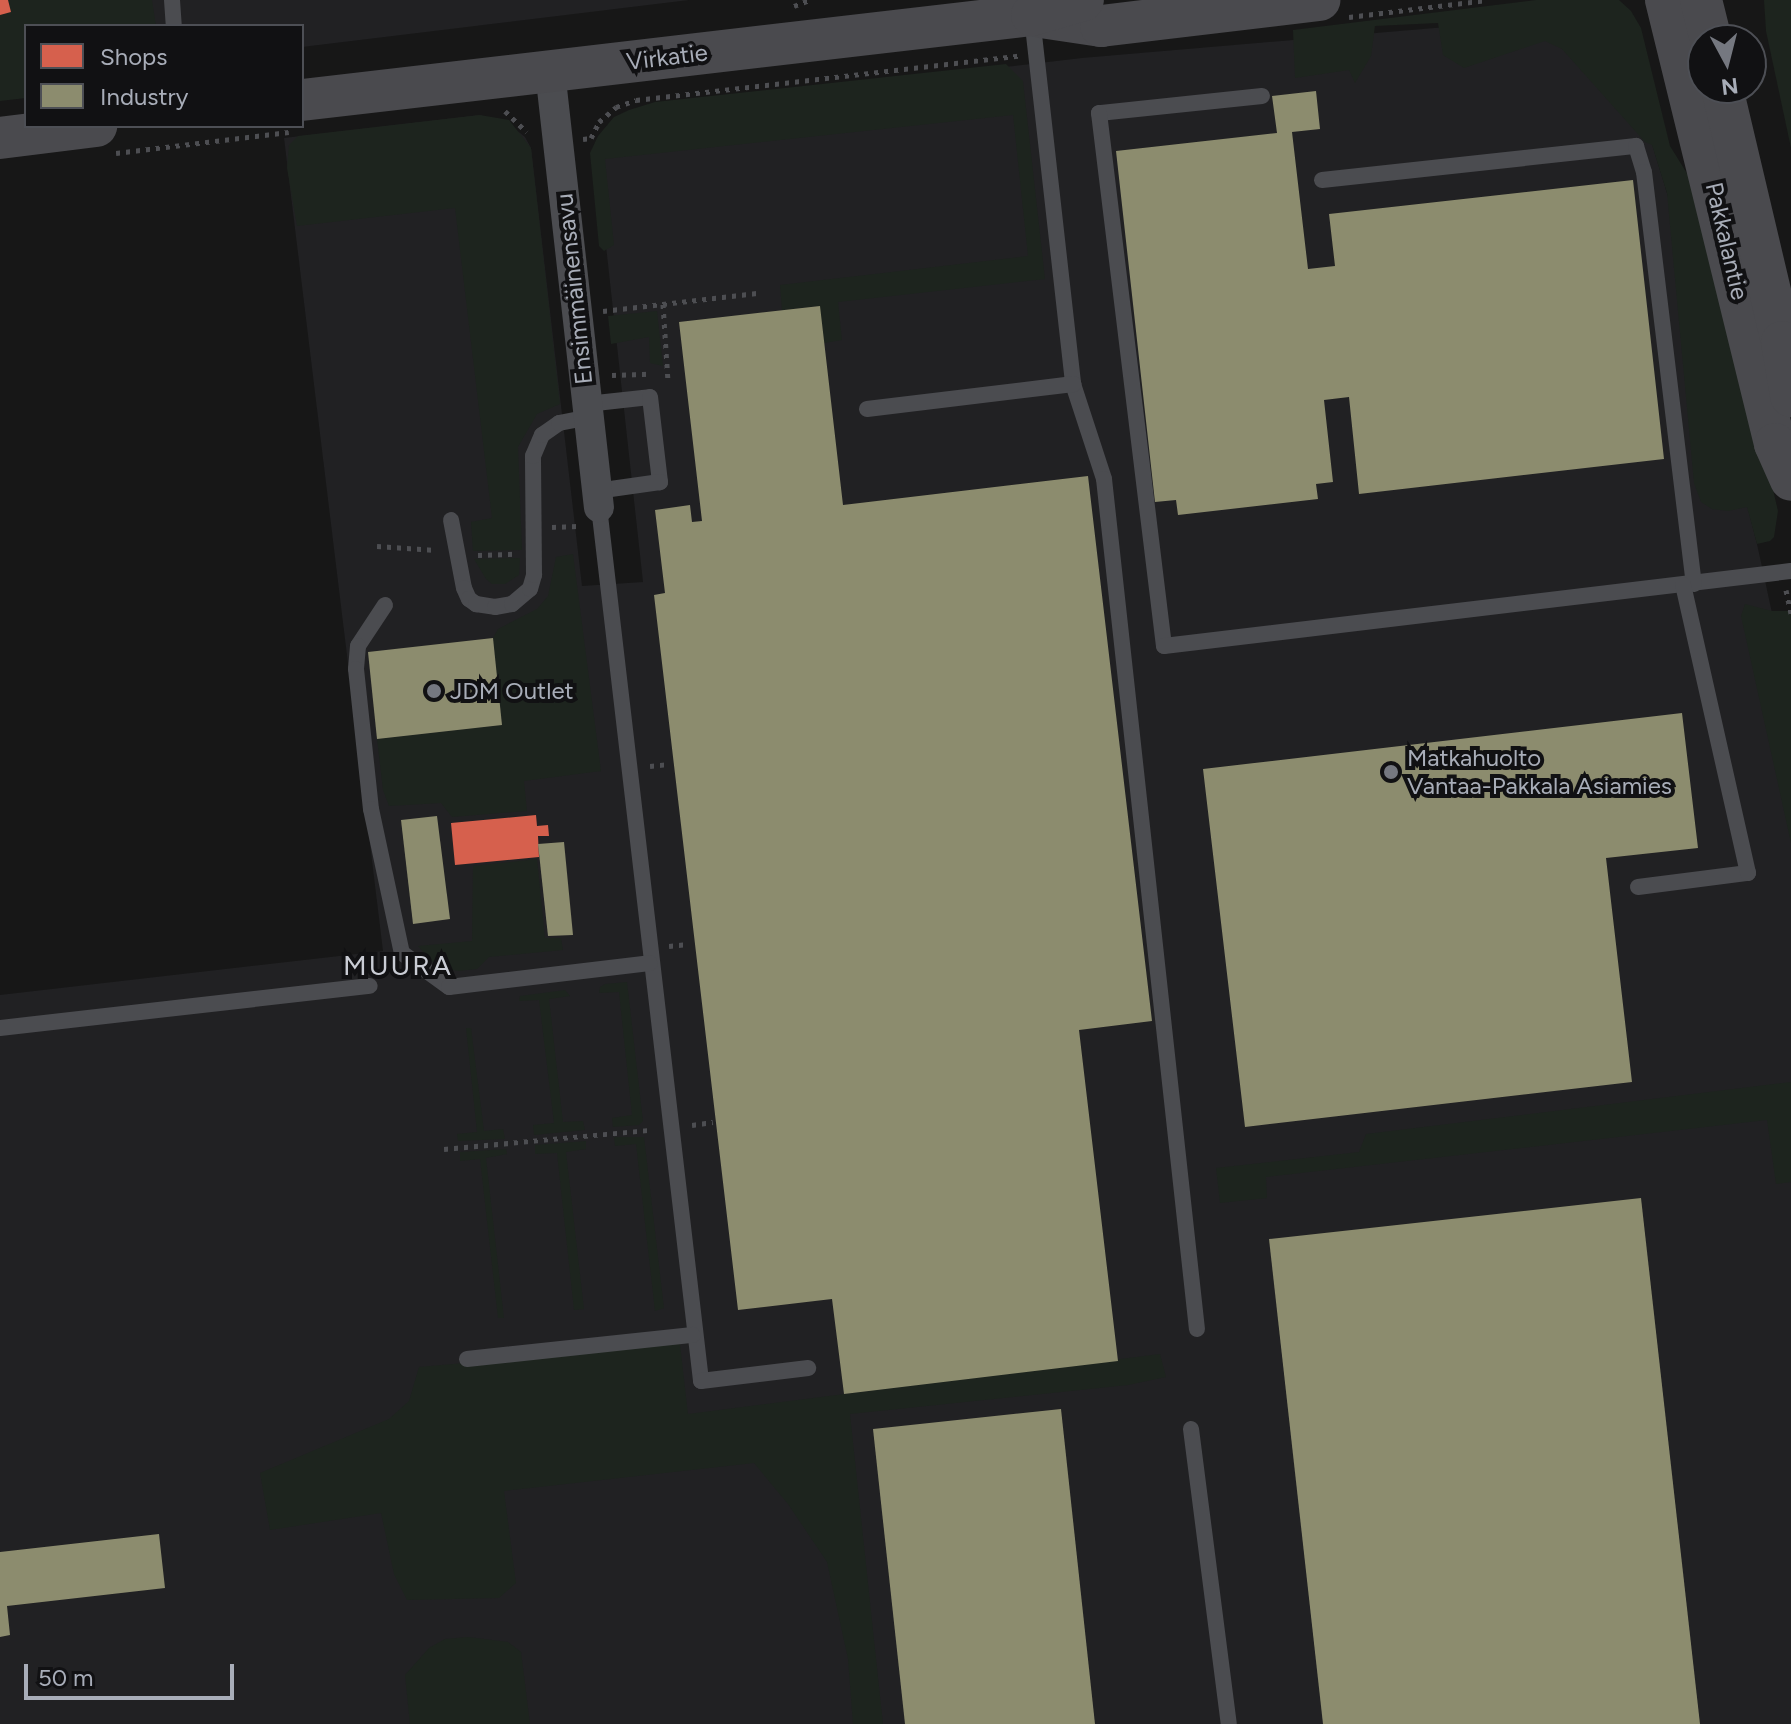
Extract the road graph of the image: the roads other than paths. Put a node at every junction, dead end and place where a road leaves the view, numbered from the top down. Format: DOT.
graph roads {
  1 [pos="172,0"];
  2 [pos="1083,0"];
  3 [pos="1319,0"];
  4 [pos="1666,0"];
  5 [pos="1701,0"];
  6 [pos="1032,15"];
  7 [pos="174,24"];
  8 [pos="1707,24"];
  9 [pos="550,71"];
  10 [pos="1262,96"];
  11 [pos="1726,104"];
  12 [pos="304,115"];
  13 [pos="0,138"];
  14 [pos="101,140"];
  15 [pos="1322,180"];
  16 [pos="1073,384"];
  17 [pos="1791,396"];
  18 [pos="867,409"];
  19 [pos="588,411"];
  20 [pos="1791,480"];
  21 [pos="592,508"];
  22 [pos="451,520"];
  23 [pos="1791,571"];
  24 [pos="1689,584"];
  25 [pos="385,605"];
  26 [pos="1638,887"];
  27 [pos="650,963"];
  28 [pos="370,986"];
  29 [pos="0,1028"];
  30 [pos="1197,1329"];
  31 [pos="693,1335"];
  32 [pos="467,1359"];
  33 [pos="808,1368"];
  34 [pos="1191,1429"];
  35 [pos="1229,1724"];
  1 -- 7 [label="lane"];
  2 -- 6 [label="street, Virkatie"];
  3 -- 6 [label="street, Virkatie"];
  4 -- 20 [label="street, Pakkalantie"];
  5 -- 8 [label="street"];
  6 -- 9 [label="street, Virkatie"];
  6 -- 16 [label="lane"];
  9 -- 12 [label="street, Virkatie"];
  9 -- 19 [label="street, Ensimmäinensavu"];
  10 -- 24 [label="lane"];
  11 -- 17 [label="street, Pakkalantie"];
  13 -- 14 [label="street"];
  15 -- 24 [label="lane"];
  16 -- 18 [label="lane"];
  16 -- 30 [label="lane"];
  19 -- 21 [label="street, Ensimmäinensavu"];
  19 -- 21 [label="lane"];
  19 -- 22 [label="lane"];
  21 -- 27 [label="lane"];
  23 -- 24 [label="lane"];
  24 -- 26 [label="lane"];
  25 -- 27 [label="lane"];
  27 -- 31 [label="lane"];
  28 -- 29 [label="lane"];
  31 -- 32 [label="lane"];
  31 -- 33 [label="lane"];
  34 -- 35 [label="lane"];
}
